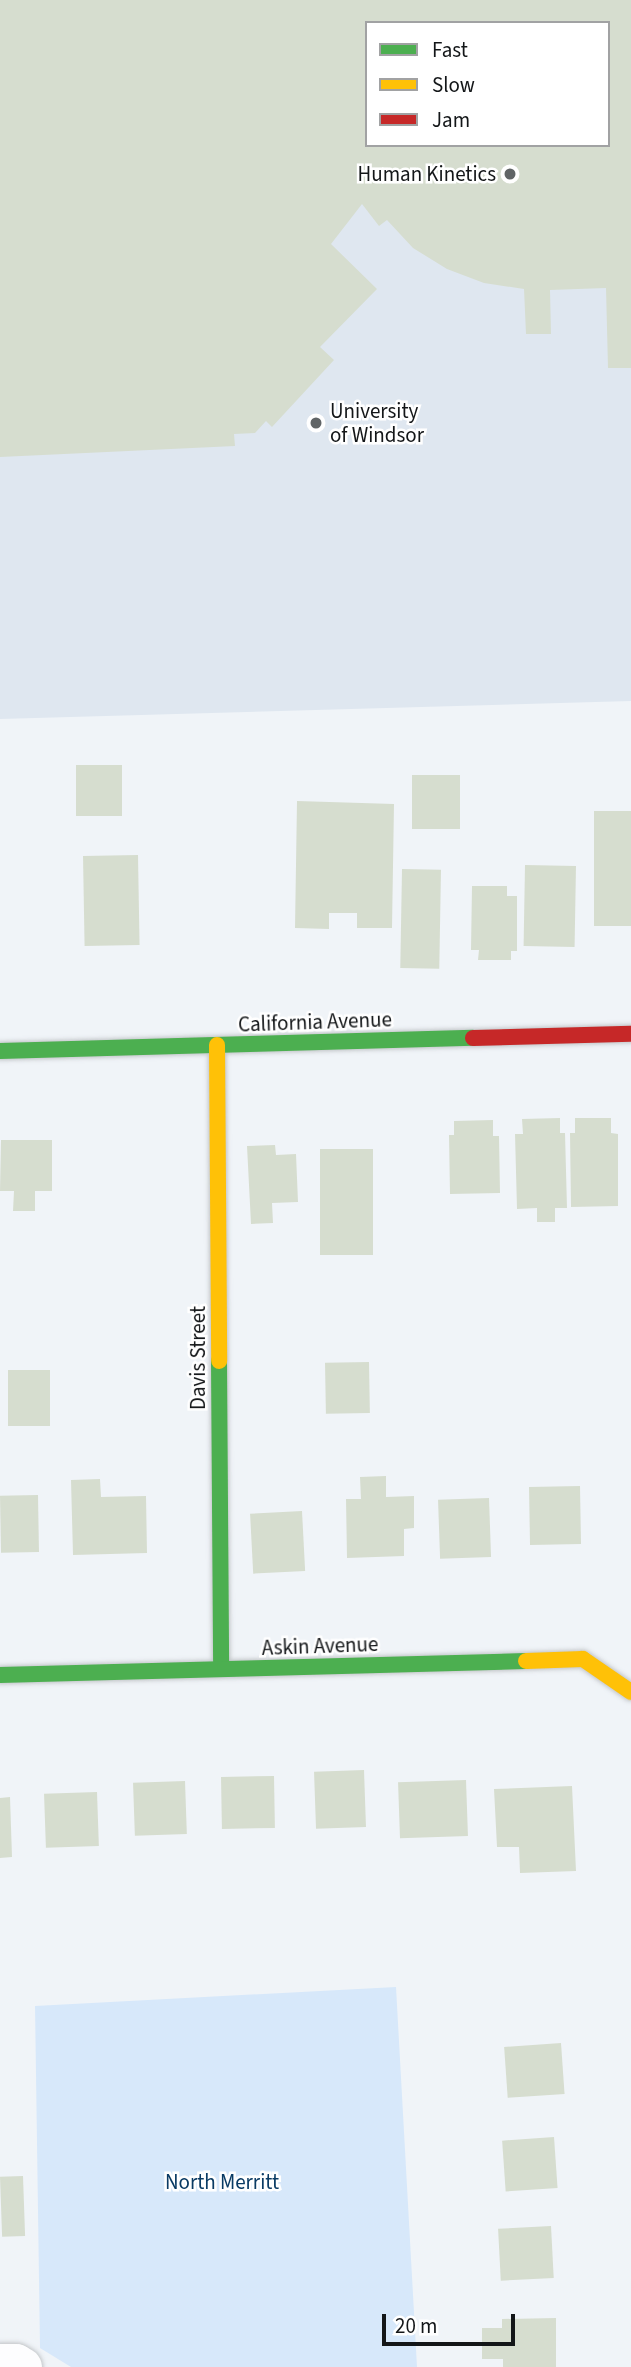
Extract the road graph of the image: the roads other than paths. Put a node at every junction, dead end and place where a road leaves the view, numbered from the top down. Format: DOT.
graph roads {
  1 [pos="631,1034"];
  2 [pos="217,1045"];
  3 [pos="0,1051"];
  4 [pos="221,1670"];
  5 [pos="0,1675"];
  6 [pos="631,1692"];
  7 [pos="0,2363"];
  8 [pos="23,2367"];
  1 -- 2 [label="street, California Avenue"];
  2 -- 3 [label="street, California Avenue"];
  2 -- 4 [label="street, Davis Street"];
  4 -- 5 [label="street, Askin Avenue"];
  4 -- 6 [label="street, Askin Avenue"];
  7 -- 8 [label="street"];
}
